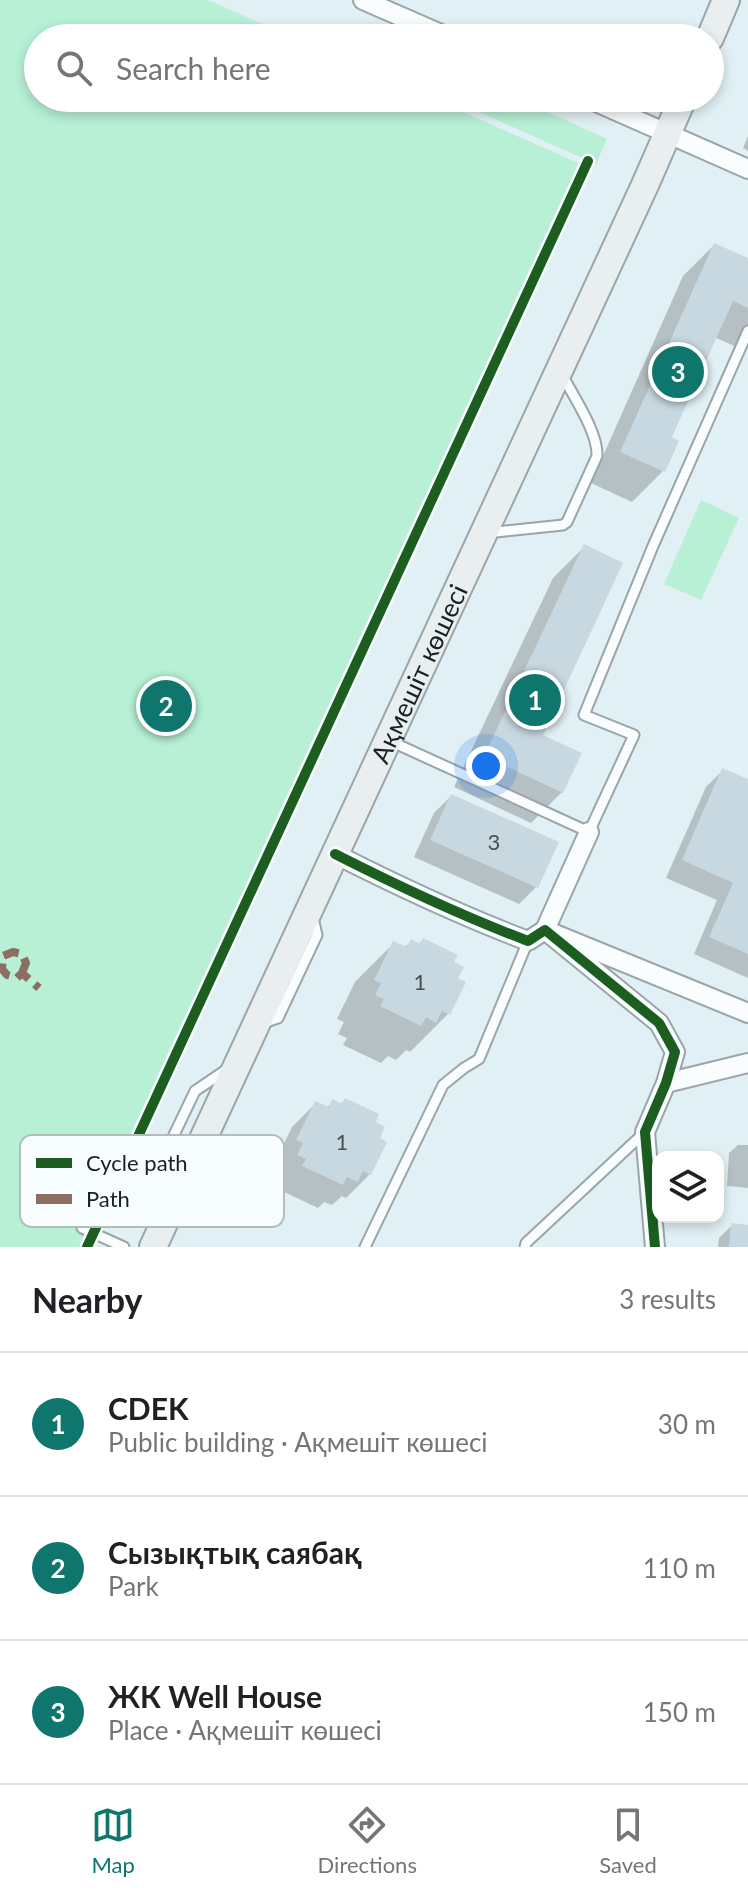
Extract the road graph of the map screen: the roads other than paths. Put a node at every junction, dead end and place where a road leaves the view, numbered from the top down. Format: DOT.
graph roads {
  1 [pos="363,0"];
  2 [pos="724,3"];
  3 [pos="418,24"];
  4 [pos="716,24"];
  5 [pos="618,112"];
  6 [pos="677,112"];
  7 [pos="667,134"];
  8 [pos="748,169"];
  9 [pos="748,331"];
  10 [pos="560,369"];
  11 [pos="484,533"];
  12 [pos="388,740"];
  13 [pos="589,832"];
  14 [pos="335,854"];
  15 [pos="545,930"];
  16 [pos="528,941"];
  17 [pos="748,1013"];
  18 [pos="748,1063"];
  19 [pos="666,1083"];
  20 [pos="645,1132"];
  21 [pos="205,1135"];
  22 [pos="162,1227"];
  23 [pos="82,1228"];
  24 [pos="124,1247"];
  25 [pos="153,1247"];
  26 [pos="365,1247"];
  27 [pos="525,1247"];
  28 [pos="655,1247"];
  1 -- 3 [label="street"];
  2 -- 4 [label="main road"];
  5 -- 7 [label="street"];
  6 -- 7 [label="main road, Ақмешіт көшесі"];
  7 -- 8 [label="street"];
  7 -- 10 [label="main road, Ақмешіт көшесі"];
  9 -- 13 [label="lane"];
  10 -- 11 [label="main road, Ақмешіт көшесі"];
  10 -- 11 [label="lane"];
  11 -- 12 [label="main road, Ақмешіт көшесі"];
  12 -- 13 [label="lane"];
  12 -- 14 [label="main road, Ақмешіт көшесі"];
  13 -- 15 [label="street"];
  14 -- 16 [label="street"];
  14 -- 21 [label="main road, Ақмешіт көшесі"];
  15 -- 16 [label="street"];
  15 -- 17 [label="street"];
  15 -- 19 [label="street"];
  16 -- 26 [label="lane"];
  18 -- 19 [label="street"];
  19 -- 20 [label="street"];
  20 -- 27 [label="lane"];
  20 -- 28 [label="street"];
  22 -- 25 [label="main road, Ақмешіт көшесі"];
  23 -- 24 [label="lane"];
}
